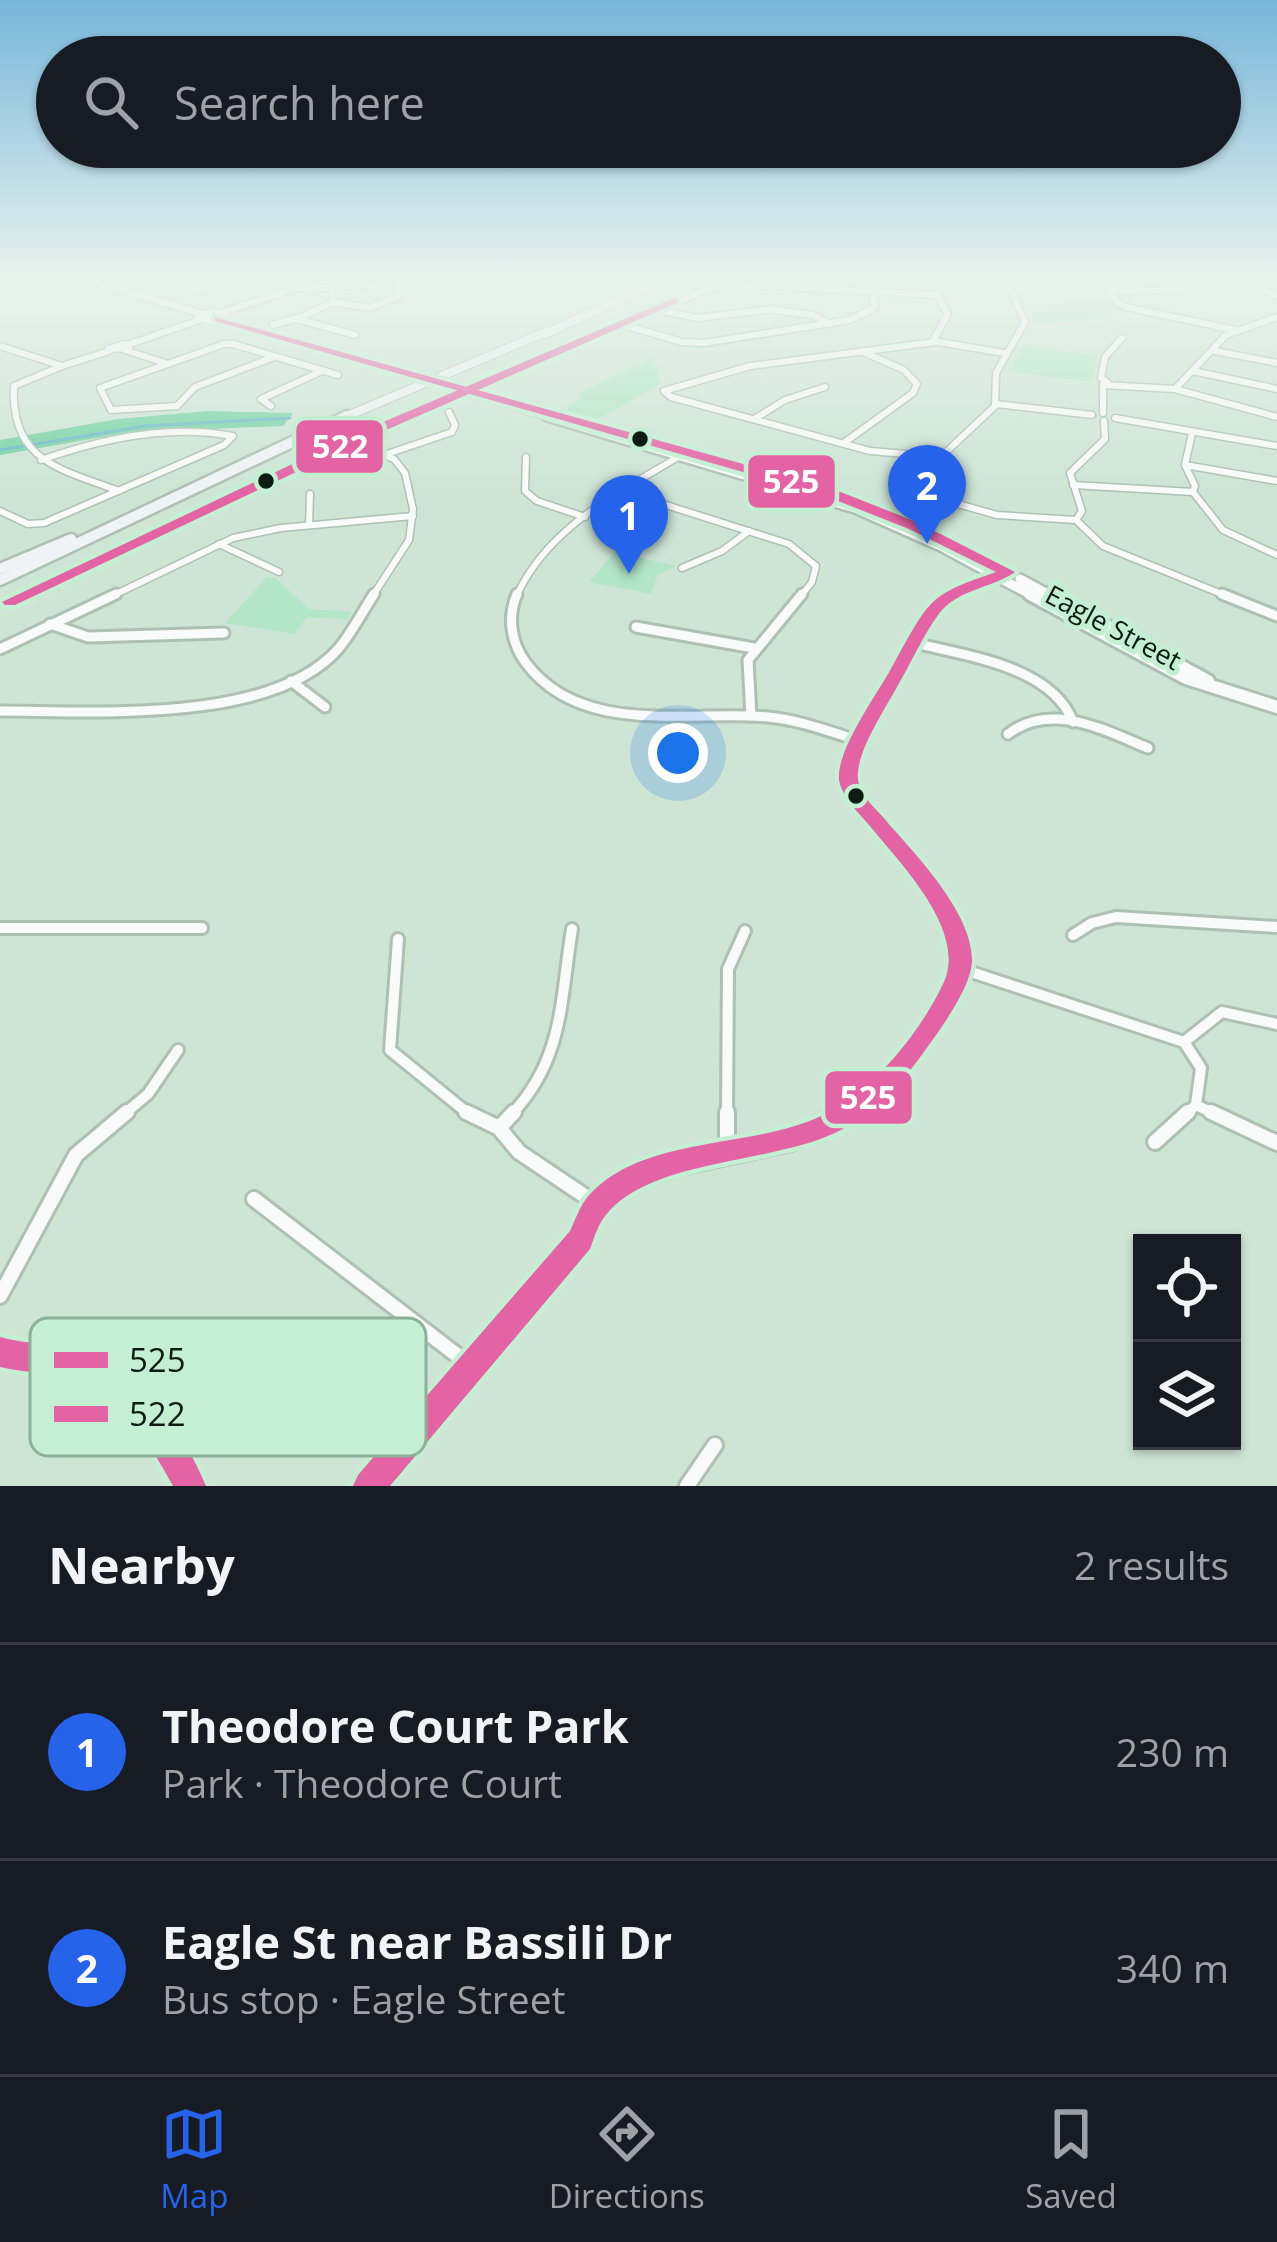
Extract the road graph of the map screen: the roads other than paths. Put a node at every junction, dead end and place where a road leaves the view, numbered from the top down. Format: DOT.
graph roads {
  1 [pos="7,348"];
  2 [pos="110,348"];
  3 [pos="129,348"];
  4 [pos="211,348"];
  5 [pos="241,348"];
  6 [pos="322,348"];
  7 [pos="509,348"];
  8 [pos="883,348"];
  9 [pos="979,348"];
  10 [pos="1007,348"];
  11 [pos="1113,348"];
  12 [pos="1218,348"];
  13 [pos="861,351"];
  14 [pos="1215,351"];
  15 [pos="1004,352"];
  16 [pos="274,357"];
  17 [pos="165,363"];
  18 [pos="1277,363"];
  19 [pos="62,366"];
  20 [pos="322,371"];
  21 [pos="1193,371"];
  22 [pos="338,376"];
  23 [pos="437,380"];
  24 [pos="1108,383"];
  25 [pos="825,387"];
  26 [pos="1175,389"];
  27 [pos="1277,389"];
  28 [pos="996,404"];
  29 [pos="272,406"];
  30 [pos="449,412"];
  31 [pos="1103,417"];
  32 [pos="1277,417"];
  33 [pos="756,418"];
  34 [pos="321,432"];
  35 [pos="1192,433"];
  36 [pos="845,442"];
  37 [pos="1277,446"];
  38 [pos="686,453"];
  39 [pos="387,454"];
  40 [pos="526,457"];
  41 [pos="942,457"];
  42 [pos="41,460"];
  43 [pos="1185,465"];
  44 [pos="1277,481"];
  45 [pos="1073,485"];
  46 [pos="119,491"];
  47 [pos="625,492"];
  48 [pos="1192,492"];
  49 [pos="310,494"];
  50 [pos="950,502"];
  51 [pos="0,511"];
  52 [pos="413,516"];
  53 [pos="585,517"];
  54 [pos="1076,520"];
  55 [pos="309,525"];
  56 [pos="906,525"];
  57 [pos="749,531"];
  58 [pos="218,543"];
  59 [pos="1277,555"];
  60 [pos="8,566"];
  61 [pos="682,568"];
  62 [pos="279,572"];
  63 [pos="1003,574"];
  64 [pos="0,580"];
  65 [pos="1277,616"];
  66 [pos="50,624"];
  67 [pos="636,627"];
  68 [pos="224,633"];
  69 [pos="915,643"];
  70 [pos="754,648"];
  71 [pos="0,649"];
  72 [pos="291,681"];
  73 [pos="326,706"];
  74 [pos="1277,707"];
  75 [pos="0,711"];
  76 [pos="751,716"];
  77 [pos="1073,722"];
  78 [pos="1008,734"];
  79 [pos="857,740"];
  80 [pos="1148,748"];
  81 [pos="1277,927"];
  82 [pos="0,928"];
  83 [pos="202,928"];
  84 [pos="572,928"];
  85 [pos="745,931"];
  86 [pos="1073,935"];
  87 [pos="398,938"];
  88 [pos="959,968"];
  89 [pos="1277,1024"];
  90 [pos="1184,1042"];
  91 [pos="178,1051"];
  92 [pos="1196,1105"];
  93 [pos="500,1128"];
  94 [pos="1155,1142"];
  95 [pos="1277,1143"];
  96 [pos="728,1153"];
  97 [pos="254,1198"];
  98 [pos="598,1205"];
  99 [pos="0,1296"];
  100 [pos="409,1318"];
  101 [pos="426,1331"];
  102 [pos="0,1352"];
  103 [pos="30,1357"];
  104 [pos="471,1366"];
  105 [pos="426,1419"];
  106 [pos="715,1445"];
  107 [pos="174,1456"];
  108 [pos="394,1456"];
  109 [pos="190,1486"];
  110 [pos="369,1486"];
  111 [pos="687,1486"];
  1 -- 19 [label="street"];
  2 -- 19 [label="street"];
  3 -- 17 [label="street"];
  4 -- 17 [label="street"];
  5 -- 16 [label="street"];
  6 -- 23 [label="street, Eagle Street"];
  7 -- 23 [label="main road"];
  8 -- 13 [label="street"];
  9 -- 15 [label="street"];
  10 -- 15 [label="street"];
  11 -- 24 [label="street"];
  12 -- 14 [label="street"];
  13 -- 33 [label="street"];
  13 -- 36 [label="street"];
  14 -- 18 [label="street"];
  14 -- 21 [label="street"];
  15 -- 28 [label="street"];
  16 -- 17 [label="street"];
  16 -- 20 [label="street"];
  19 -- 42 [label="street"];
  20 -- 22 [label="street"];
  20 -- 29 [label="street"];
  21 -- 26 [label="street"];
  21 -- 27 [label="street"];
  23 -- 34 [label="main road"];
  23 -- 38 [label="street, Eagle Street"];
  24 -- 26 [label="street"];
  24 -- 31 [label="street"];
  25 -- 33 [label="street"];
  26 -- 32 [label="street"];
  28 -- 31 [label="street"];
  28 -- 41 [label="street"];
  30 -- 39 [label="street"];
  31 -- 35 [label="street"];
  31 -- 45 [label="street"];
  33 -- 36 [label="street"];
  34 -- 39 [label="street"];
  34 -- 60 [label="main road"];
  35 -- 37 [label="street"];
  35 -- 43 [label="street"];
  36 -- 41 [label="street"];
  38 -- 47 [label="street"];
  38 -- 56 [label="street, Eagle Street"];
  39 -- 52 [label="street"];
  40 -- 53 [label="street"];
  41 -- 50 [label="street"];
  42 -- 46 [label="street"];
  42 -- 46 [label="street"];
  43 -- 44 [label="street"];
  43 -- 48 [label="street"];
  45 -- 48 [label="street"];
  45 -- 54 [label="street"];
  46 -- 51 [label="street"];
  47 -- 53 [label="street"];
  47 -- 57 [label="street"];
  48 -- 59 [label="street"];
  49 -- 55 [label="street"];
  50 -- 54 [label="street"];
  50 -- 56 [label="street"];
  52 -- 55 [label="street"];
  52 -- 72 [label="street"];
  53 -- 76 [label="street"];
  54 -- 65 [label="street"];
  55 -- 58 [label="street"];
  56 -- 63 [label="street, Eagle Street"];
  57 -- 61 [label="street"];
  57 -- 70 [label="street"];
  58 -- 62 [label="street"];
  58 -- 66 [label="street"];
  60 -- 64 [label="main road"];
  63 -- 69 [label="street"];
  63 -- 74 [label="street, Eagle Street"];
  66 -- 68 [label="street"];
  66 -- 71 [label="street"];
  67 -- 70 [label="street"];
  69 -- 77 [label="street"];
  69 -- 79 [label="street"];
  70 -- 76 [label="street"];
  72 -- 73 [label="street"];
  72 -- 75 [label="street"];
  76 -- 79 [label="street"];
  77 -- 78 [label="street"];
  77 -- 80 [label="street"];
  79 -- 88 [label="street"];
  81 -- 86 [label="street"];
  82 -- 83 [label="street"];
  84 -- 93 [label="street"];
  85 -- 96 [label="street"];
  87 -- 93 [label="street"];
  88 -- 90 [label="street"];
  88 -- 96 [label="street"];
  89 -- 90 [label="street"];
  90 -- 92 [label="street"];
  91 -- 99 [label="street"];
  92 -- 94 [label="street"];
  92 -- 95 [label="street"];
  93 -- 98 [label="street"];
  96 -- 98 [label="street"];
  97 -- 100 [label="street"];
  98 -- 104 [label="street"];
  101 -- 104 [label="street"];
  102 -- 103 [label="street"];
  104 -- 105 [label="street"];
  106 -- 111 [label="street"];
  107 -- 109 [label="street"];
  108 -- 110 [label="street"];
}
